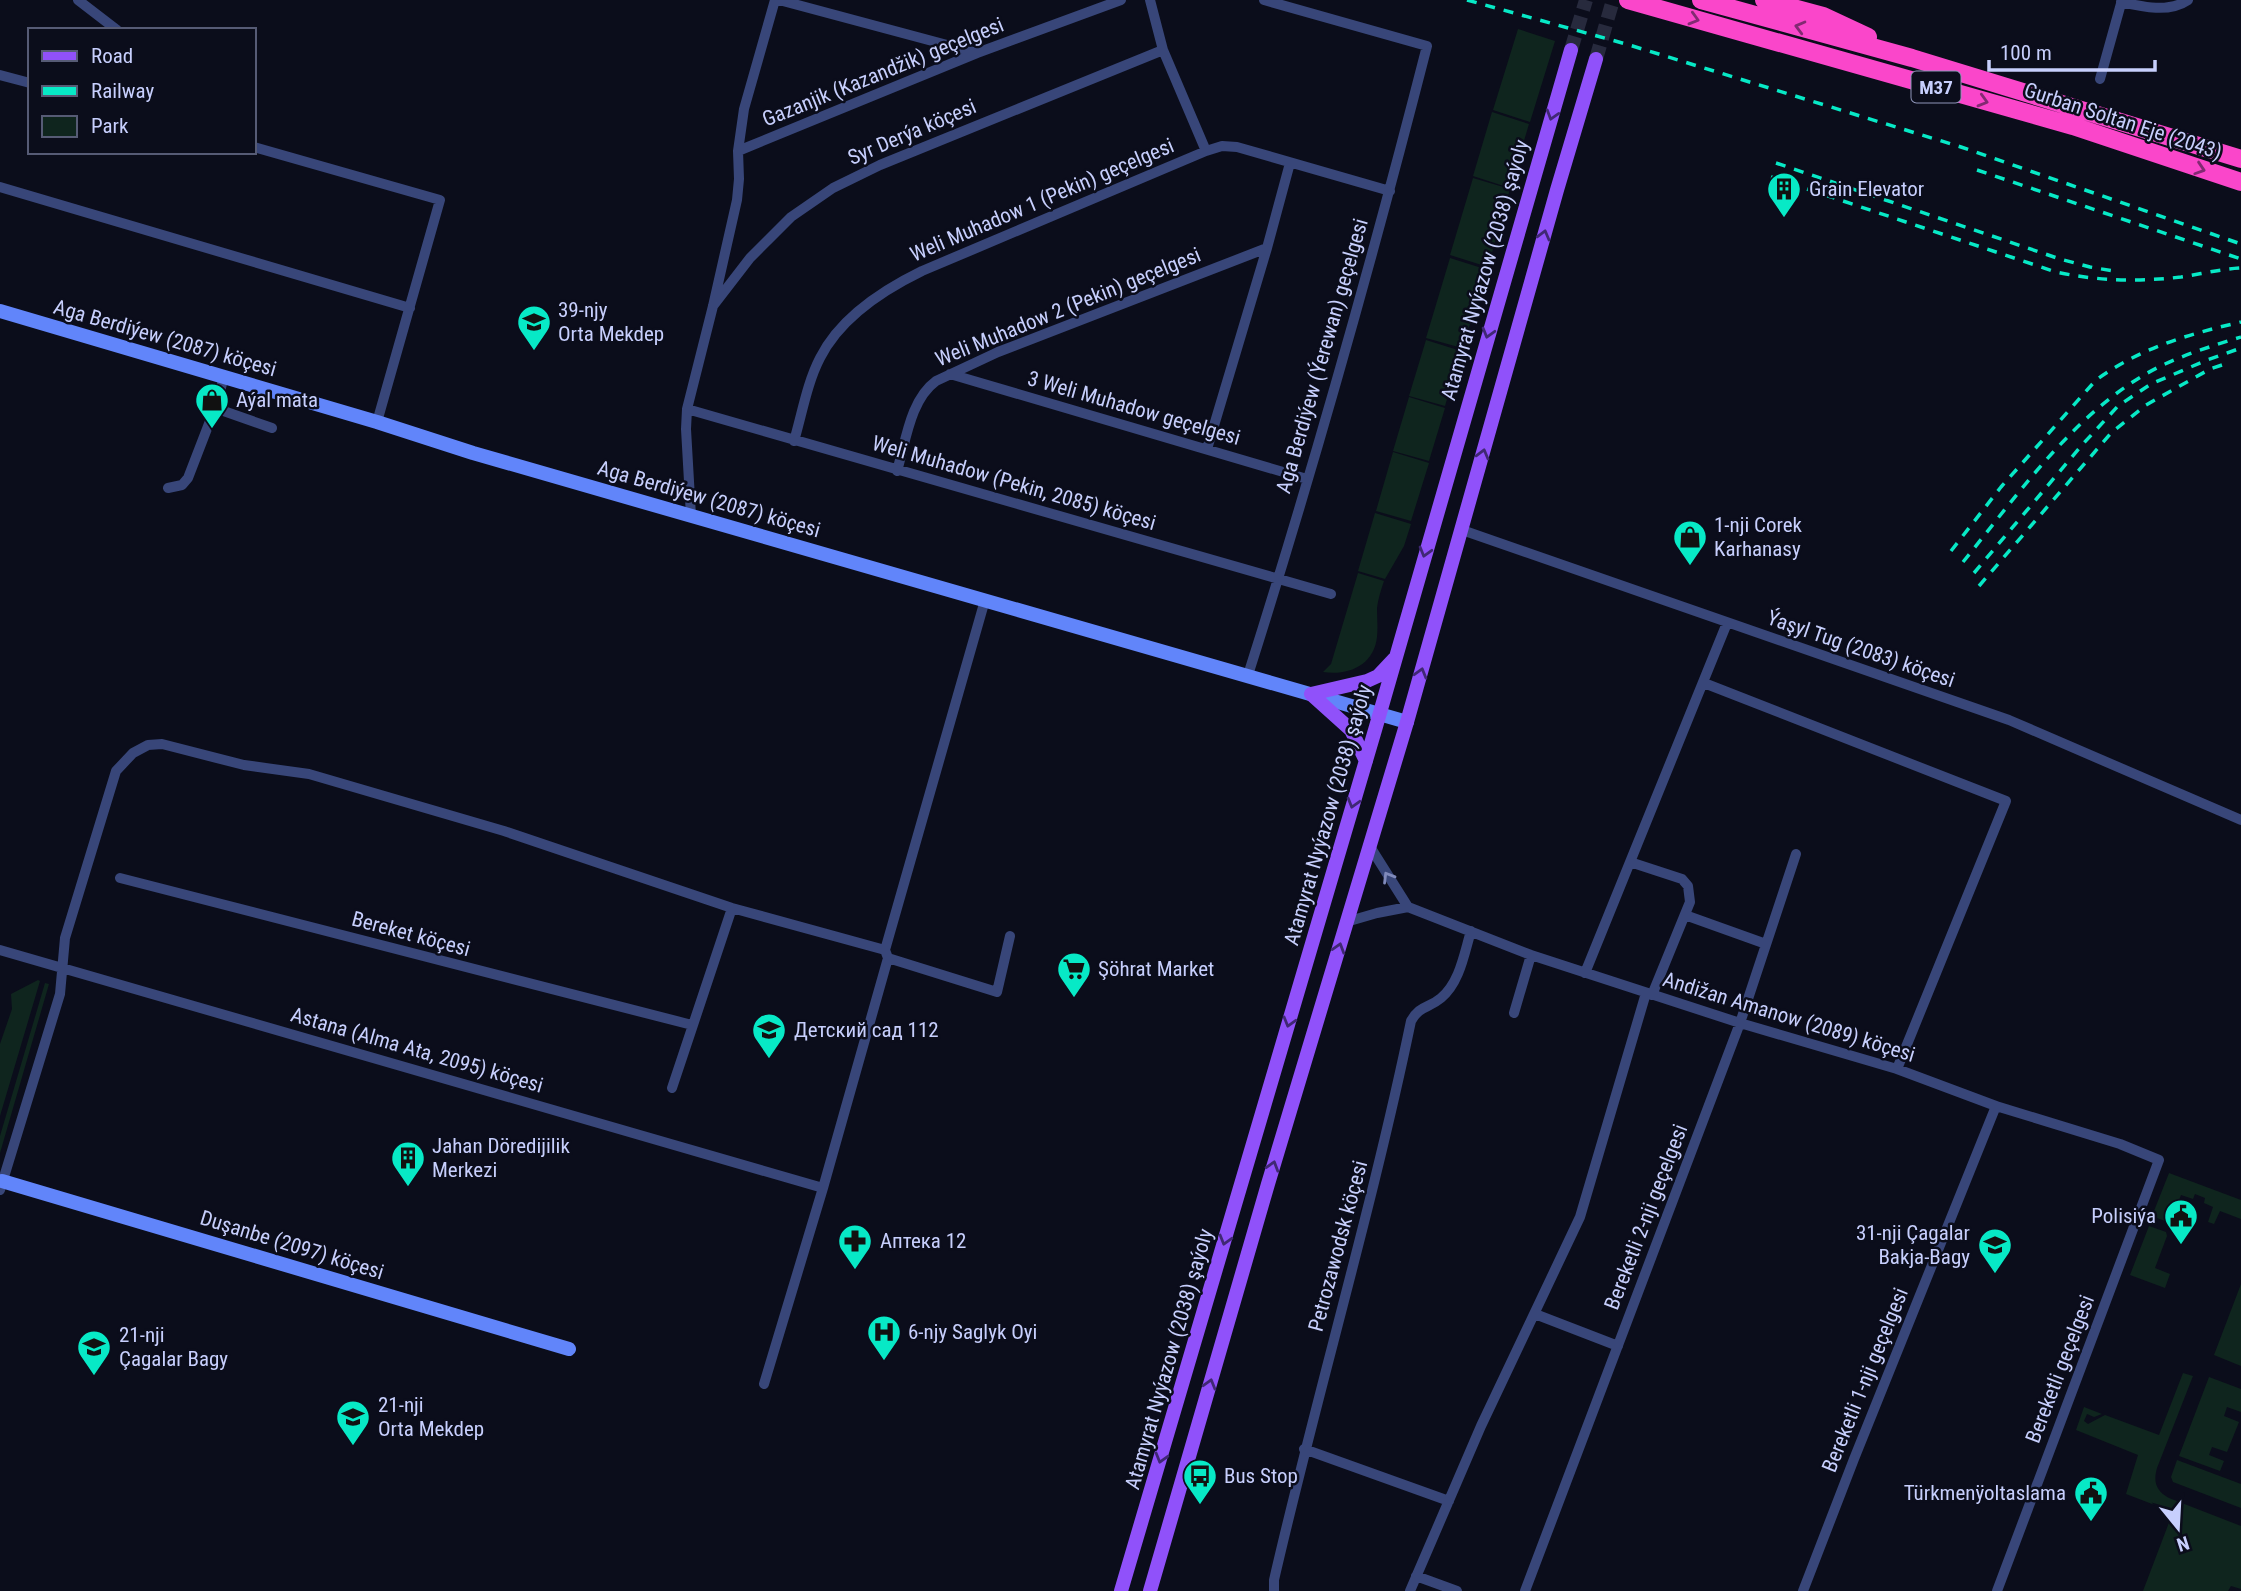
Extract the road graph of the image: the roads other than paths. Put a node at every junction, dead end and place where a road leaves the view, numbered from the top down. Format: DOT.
graph roads {
  1 [pos="78,0"];
  2 [pos="777,0"];
  3 [pos="1121,0"];
  4 [pos="1150,0"];
  5 [pos="1264,0"];
  6 [pos="1628,0"];
  7 [pos="1701,0"];
  8 [pos="1764,0"];
  9 [pos="2188,0"];
  10 [pos="2122,1"];
  11 [pos="114,28"];
  12 [pos="1163,50"];
  13 [pos="1571,50"];
  14 [pos="977,53"];
  15 [pos="1912,58"];
  16 [pos="1596,59"];
  17 [pos="0,75"];
  18 [pos="2100,79"];
  19 [pos="28,82"];
  20 [pos="256,148"];
  21 [pos="738,151"];
  22 [pos="1206,151"];
  23 [pos="2241,159"];
  24 [pos="1290,163"];
  25 [pos="2241,182"];
  26 [pos="0,187"];
  27 [pos="1390,191"];
  28 [pos="1268,248"];
  29 [pos="713,306"];
  30 [pos="410,308"];
  31 [pos="0,312"];
  32 [pos="950,374"];
  33 [pos="224,377"];
  34 [pos="215,408"];
  35 [pos="687,409"];
  36 [pos="377,422"];
  37 [pos="272,428"];
  38 [pos="794,441"];
  39 [pos="1207,449"];
  40 [pos="897,471"];
  41 [pos="1307,479"];
  42 [pos="168,488"];
  43 [pos="691,516"];
  44 [pos="1462,530"];
  45 [pos="1279,577"];
  46 [pos="1331,594"];
  47 [pos="985,600"];
  48 [pos="1727,623"];
  49 [pos="1395,658"];
  50 [pos="1248,675"];
  51 [pos="1704,683"];
  52 [pos="1311,694"];
  53 [pos="1379,714"];
  54 [pos="1407,722"];
  55 [pos="1366,761"];
  56 [pos="2241,820"];
  57 [pos="1370,845"];
  58 [pos="1796,854"];
  59 [pos="1630,862"];
  60 [pos="120,878"];
  61 [pos="1408,907"];
  62 [pos="732,908"];
  63 [pos="1685,915"];
  64 [pos="1346,922"];
  65 [pos="1471,931"];
  66 [pos="1010,936"];
  67 [pos="1766,944"];
  68 [pos="0,950"];
  69 [pos="886,954"];
  70 [pos="1531,955"];
  71 [pos="62,968"];
  72 [pos="1585,973"];
  73 [pos="1649,994"];
  74 [pos="1514,1013"];
  75 [pos="1740,1024"];
  76 [pos="692,1025"];
  77 [pos="1897,1069"];
  78 [pos="672,1088"];
  79 [pos="1996,1106"];
  80 [pos="2159,1160"];
  81 [pos="1,1186"];
  82 [pos="823,1188"];
  83 [pos="1535,1314"];
  84 [pos="1618,1346"];
  85 [pos="569,1349"];
  86 [pos="764,1384"];
  87 [pos="1304,1449"];
  88 [pos="1449,1500"];
  89 [pos="1416,1576"];
  90 [pos="1121,1591"];
  91 [pos="1150,1591"];
  92 [pos="1273,1591"];
  93 [pos="1410,1591"];
  94 [pos="1457,1591"];
  95 [pos="1525,1591"];
  96 [pos="1804,1591"];
  97 [pos="1997,1591"];
  1 -- 11 [label="street"];
  2 -- 14 [label="street"];
  2 -- 21 [label="street"];
  3 -- 14 [label="street, Gazanjik (Kazandžik) geçelgesi"];
  4 -- 12 [label="street"];
  5 -- 27 [label="street, Aga Berdiýew (Ýerewan) geçelgesi"];
  6 -- 25 [label="highway, Gurban Soltan Eje (2043) / M37, one-way"];
  15 -- 7 [label="highway, Gurban Soltan Eje (2043) / M37, one-way"];
  8 -- 15 [label="highway"];
  9 -- 10 [label="street"];
  10 -- 18 [label="street"];
  12 -- 22 [label="street"];
  12 -- 29 [label="street, Syr Derýa köçesi"];
  13 -- 49 [label="main road, Atamyrat Nyýazow (2038) şaýoly, one-way"];
  14 -- 21 [label="street, Gazanjik (Kazandžik) geçelgesi"];
  15 -- 23 [label="highway, Gurban Soltan Eje (2043) / M37"];
  44 -- 16 [label="main road, one-way"];
  17 -- 19 [label="street"];
  20 -- 30 [label="street"];
  21 -- 29 [label="street"];
  22 -- 24 [label="street, Weli Muhadow 1 (Pekin) geçelgesi"];
  22 -- 38 [label="street, Weli Muhadow 1 (Pekin) geçelgesi"];
  24 -- 27 [label="street, Weli Muhadow 1 (Pekin) geçelgesi"];
  24 -- 28 [label="street"];
  26 -- 30 [label="street"];
  27 -- 41 [label="street, Aga Berdiýew (Ýerewan) geçelgesi"];
  28 -- 32 [label="street, Weli Muhadow 2 (Pekin) geçelgesi"];
  28 -- 39 [label="street"];
  29 -- 35 [label="street"];
  30 -- 36 [label="street"];
  31 -- 33 [label="street, Aga Berdiýew (2087) köçesi"];
  32 -- 39 [label="street, 3 Weli Muhadow geçelgesi"];
  32 -- 40 [label="street, Weli Muhadow 2 (Pekin) geçelgesi"];
  33 -- 34 [label="street"];
  33 -- 36 [label="street, Aga Berdiýew (2087) köçesi"];
  34 -- 37 [label="street"];
  34 -- 42 [label="street"];
  35 -- 38 [label="street, Weli Muhadow (Pekin, 2085) köçesi"];
  35 -- 43 [label="street"];
  36 -- 43 [label="street, Aga Berdiýew (2087) köçesi"];
  38 -- 40 [label="street, Weli Muhadow (Pekin, 2085) köçesi"];
  39 -- 41 [label="street, 3 Weli Muhadow geçelgesi"];
  40 -- 45 [label="street, Weli Muhadow (Pekin, 2085) köçesi"];
  41 -- 45 [label="street, Aga Berdiýew (Ýerewan) geçelgesi"];
  43 -- 47 [label="street, Aga Berdiýew (2087) köçesi"];
  44 -- 48 [label="street, Ýaşyl Tug (2083) köçesi"];
  54 -- 44 [label="main road, one-way"];
  45 -- 46 [label="street, Weli Muhadow (Pekin, 2085) köçesi"];
  45 -- 50 [label="street, Aga Berdiýew (Ýerewan) geçelgesi"];
  47 -- 50 [label="street, Aga Berdiýew (2087) köçesi"];
  47 -- 69 [label="street"];
  48 -- 51 [label="street"];
  48 -- 56 [label="street, Ýaşyl Tug (2083) köçesi"];
  49 -- 52 [label="main road"];
  49 -- 53 [label="main road, Atamyrat Nyýazow (2038) şaýoly"];
  50 -- 52 [label="street, Aga Berdiýew (2087) köçesi"];
  51 -- 59 [label="street"];
  51 -- 77 [label="street"];
  52 -- 53 [label="street, Aga Berdiýew (2087) köçesi"];
  52 -- 55 [label="main road"];
  53 -- 54 [label="street, Aga Berdiýew (2087) köçesi"];
  53 -- 55 [label="main road, Atamyrat Nyýazow (2038) şaýoly"];
  54 -- 57 [label="main road"];
  55 -- 90 [label="main road, Atamyrat Nyýazow (2038) şaýoly, one-way"];
  61 -- 57 [label="street, one-way"];
  57 -- 64 [label="main road"];
  58 -- 67 [label="street, Bereketli 2-nji geçelgesi"];
  59 -- 63 [label="street"];
  59 -- 72 [label="street"];
  60 -- 76 [label="street, Bereket köçesi"];
  61 -- 64 [label="street"];
  61 -- 65 [label="street, Andižan Amanow (2089) köçesi"];
  62 -- 69 [label="street"];
  62 -- 71 [label="street"];
  62 -- 76 [label="street"];
  63 -- 67 [label="street"];
  63 -- 73 [label="street"];
  91 -- 64 [label="main road, one-way"];
  65 -- 70 [label="street, Andižan Amanow (2089) köçesi"];
  65 -- 87 [label="street, Petrozawodsk köçesi"];
  66 -- 69 [label="street"];
  67 -- 75 [label="street, Bereketli 2-nji geçelgesi"];
  68 -- 71 [label="street, Astana (Alma Ata, 2095) köçesi"];
  69 -- 82 [label="street"];
  70 -- 72 [label="street, Andižan Amanow (2089) köçesi"];
  70 -- 74 [label="street"];
  71 -- 81 [label="street"];
  71 -- 82 [label="street, Astana (Alma Ata, 2095) köçesi"];
  72 -- 73 [label="street, Andižan Amanow (2089) köçesi"];
  73 -- 75 [label="street, Andižan Amanow (2089) köçesi"];
  73 -- 83 [label="street"];
  75 -- 77 [label="street, Andižan Amanow (2089) köçesi"];
  75 -- 84 [label="street, Bereketli 2-nji geçelgesi"];
  76 -- 78 [label="street"];
  77 -- 79 [label="street, Andižan Amanow (2089) köçesi"];
  79 -- 80 [label="street, Andižan Amanow (2089) köçesi"];
  79 -- 96 [label="street, Bereketli 1-nji geçelgesi"];
  80 -- 97 [label="street, Bereketli geçelgesi"];
  81 -- 85 [label="street, Duşanbe (2097) köçesi"];
  82 -- 86 [label="street"];
  83 -- 84 [label="street"];
  83 -- 88 [label="street"];
  84 -- 95 [label="street, Bereketli 2-nji geçelgesi"];
  87 -- 88 [label="street"];
  87 -- 92 [label="street, Petrozawodsk köçesi"];
  88 -- 89 [label="street"];
  89 -- 93 [label="street"];
  89 -- 94 [label="street"];
}
